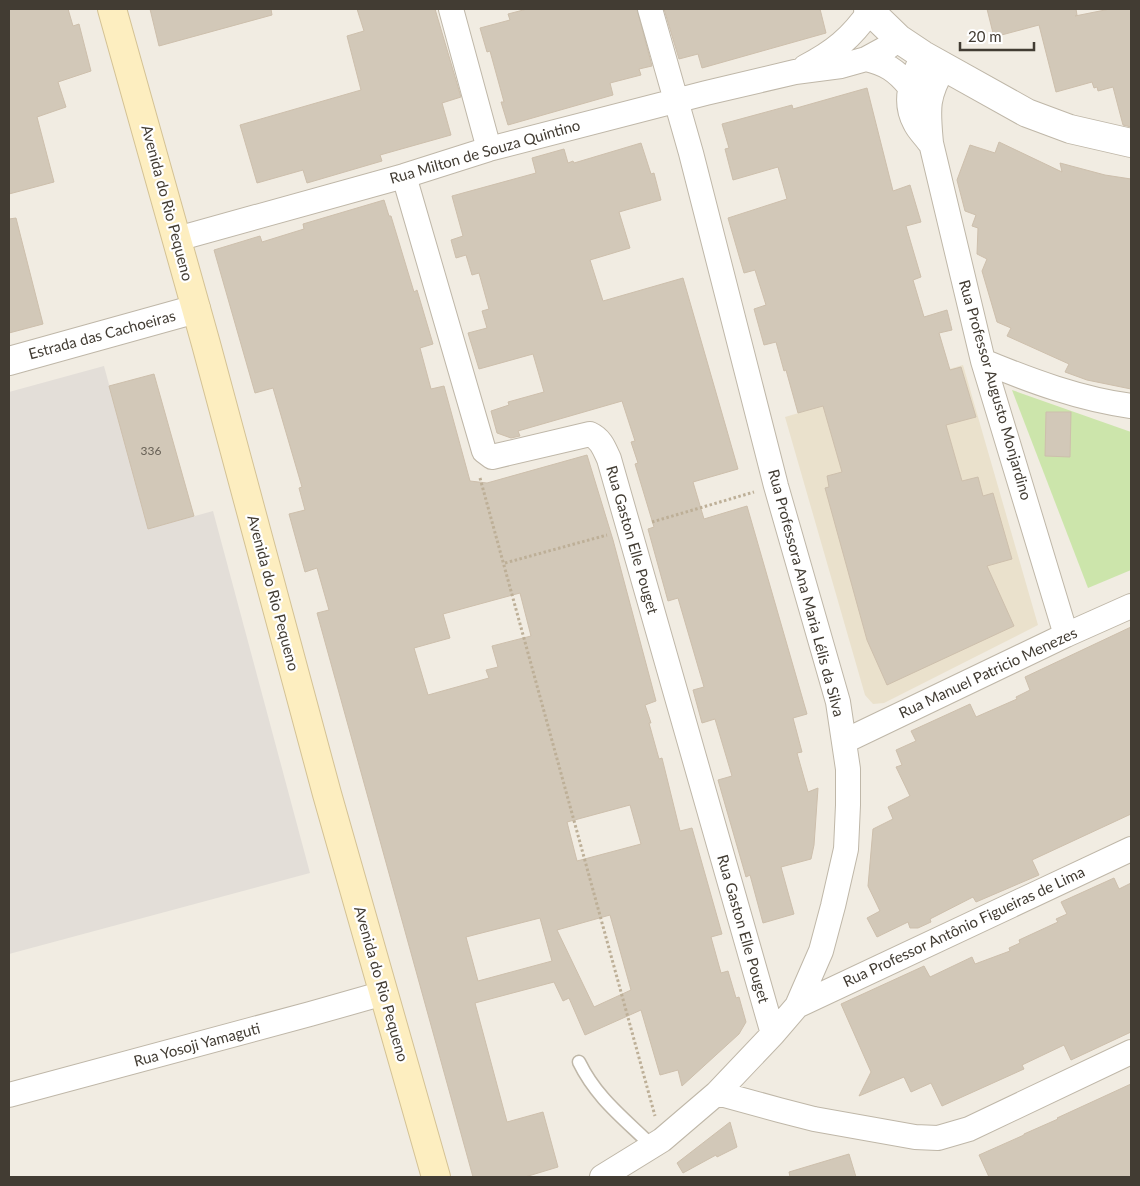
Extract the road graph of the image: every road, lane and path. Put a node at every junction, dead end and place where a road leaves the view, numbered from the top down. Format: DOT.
graph roads {
  1 [pos="112,9"];
  2 [pos="451,9"];
  3 [pos="650,9"];
  4 [pos="869,10"];
  5 [pos="899,39"];
  6 [pos="866,58"];
  7 [pos="933,61"];
  8 [pos="795,72"];
  9 [pos="909,86"];
  10 [pos="676,101"];
  11 [pos="931,143"];
  12 [pos="1131,143"];
  13 [pos="489,149"];
  14 [pos="404,176"];
  15 [pos="177,240"];
  16 [pos="196,309"];
  17 [pos="9,360"];
  18 [pos="983,361"];
  19 [pos="1131,406"];
  20 [pos="484,451"];
  21 [pos="776,486"];
  22 [pos="628,528"];
  23 [pos="504,563"];
  24 [pos="1131,606"];
  25 [pos="1066,635"];
  26 [pos="845,741"];
  27 [pos="1131,849"];
  28 [pos="384,993"];
  29 [pos="797,1006"];
  30 [pos="773,1034"];
  31 [pos="1131,1052"];
  32 [pos="579,1062"];
  33 [pos="717,1093"];
  34 [pos="9,1095"];
  35 [pos="657,1143"];
  36 [pos="436,1177"];
  37 [pos="602,1177"];
  1 -- 15 [label="main road, Avenida do Rio Pequeno"];
  2 -- 13 [label="street"];
  3 -- 10 [label="street, Rua Professora Ana Maria Lélis da Silva"];
  4 -- 5 [label="street"];
  4 -- 8 [label="street, Rua Milton de Souza Quintino"];
  5 -- 6 [label="street, Rua Milton de Souza Quintino"];
  5 -- 7 [label="street"];
  6 -- 8 [label="street, Rua Milton de Souza Quintino"];
  6 -- 9 [label="street"];
  7 -- 9 [label="street, Rua Professor Augusto Monjardino"];
  7 -- 11 [label="street, Rua Professor Augusto Monjardino"];
  7 -- 12 [label="street"];
  8 -- 10 [label="street, Rua Milton de Souza Quintino"];
  9 -- 11 [label="street, Rua Professor Augusto Monjardino"];
  10 -- 13 [label="street, Rua Milton de Souza Quintino"];
  10 -- 21 [label="street, Rua Professora Ana Maria Lélis da Silva"];
  11 -- 18 [label="street, Rua Professor Augusto Monjardino"];
  13 -- 14 [label="street, Rua Milton de Souza Quintino"];
  14 -- 15 [label="street, Rua Milton de Souza Quintino"];
  14 -- 20 [label="street"];
  15 -- 16 [label="main road, Avenida do Rio Pequeno"];
  16 -- 17 [label="street, Estrada das Cachoeiras"];
  16 -- 28 [label="main road, Avenida do Rio Pequeno"];
  18 -- 19 [label="street"];
  18 -- 25 [label="street, Rua Professor Augusto Monjardino"];
  20 -- 22 [label="street, Rua Gaston Elle Pouget"];
  20 -- 23 [label="path"];
  21 -- 22 [label="path"];
  21 -- 26 [label="street, Rua Professora Ana Maria Lélis da Silva"];
  22 -- 23 [label="path"];
  22 -- 30 [label="street, Rua Gaston Elle Pouget"];
  23 -- 35 [label="path"];
  24 -- 25 [label="street, Rua Manuel Patricio Menezes"];
  25 -- 26 [label="street, Rua Manuel Patricio Menezes"];
  26 -- 29 [label="street, Rua Professora Ana Maria Lélis da Silva"];
  27 -- 29 [label="street, Rua Professor Antônio Figueiras de Lima"];
  28 -- 34 [label="street, Rua Yosoji Yamaguti"];
  28 -- 36 [label="main road, Avenida do Rio Pequeno"];
  29 -- 30 [label="street, Rua Professora Ana Maria Lélis da Silva"];
  30 -- 33 [label="street, Rua Professora Ana Maria Lélis da Silva"];
  31 -- 33 [label="street"];
  32 -- 35 [label="lane"];
  33 -- 35 [label="street, Rua Professora Ana Maria Lélis da Silva"];
  35 -- 37 [label="street, Rua Professora Ana Maria Lélis da Silva"];
}
